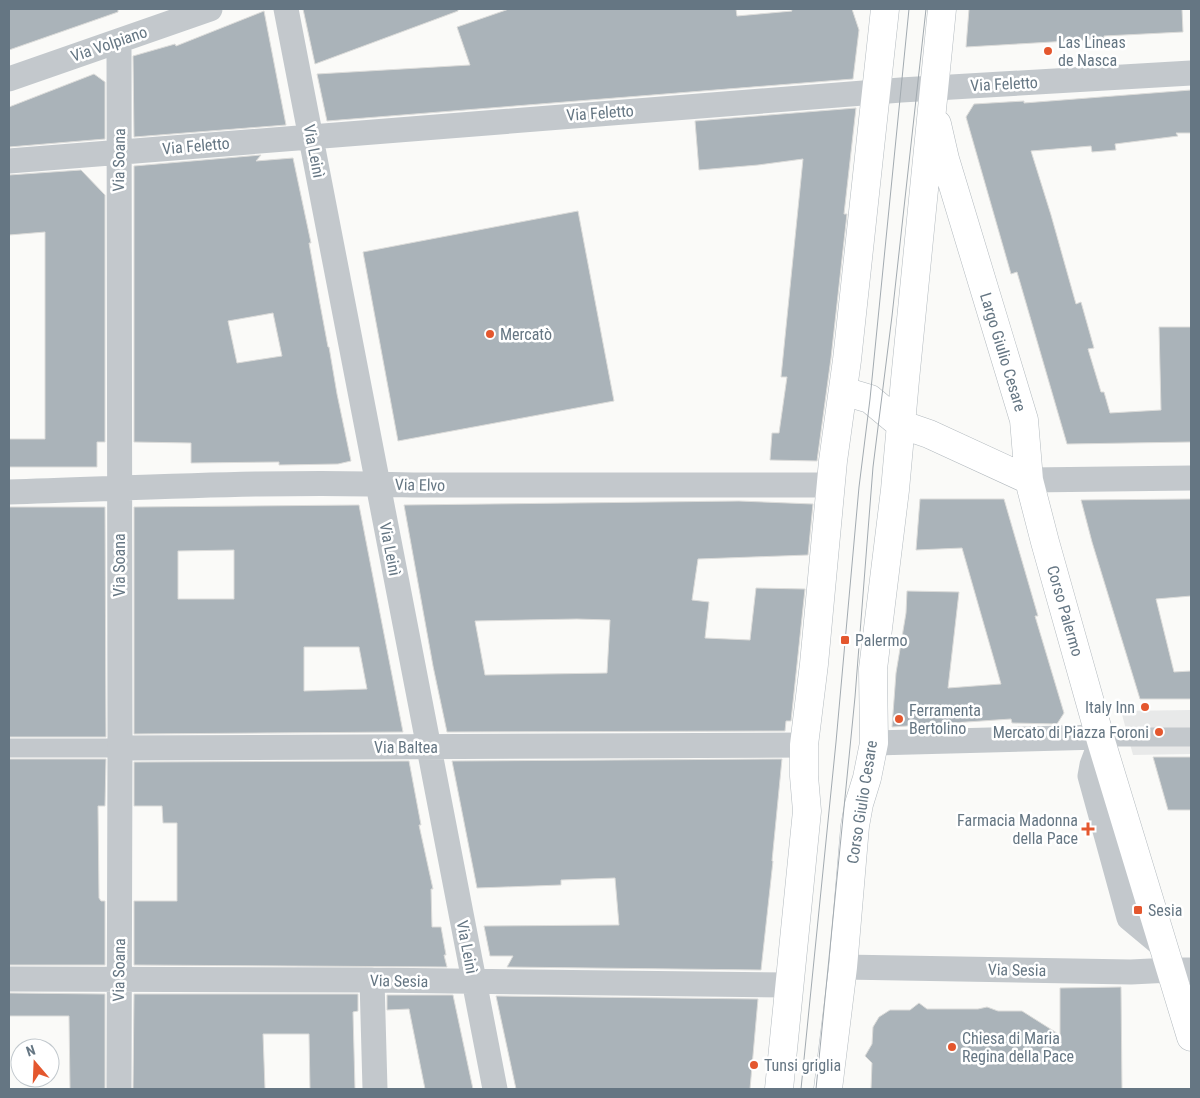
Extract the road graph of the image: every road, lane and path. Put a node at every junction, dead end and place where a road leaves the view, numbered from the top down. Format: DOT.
graph roads {
  1 [pos="210,9"];
  2 [pos="286,9"];
  3 [pos="885,9"];
  4 [pos="942,9"];
  5 [pos="119,41"];
  6 [pos="1191,73"];
  7 [pos="9,79"];
  8 [pos="933,89"];
  9 [pos="876,92"];
  10 [pos="311,136"];
  11 [pos="119,152"];
  12 [pos="9,161"];
  13 [pos="843,391"];
  14 [pos="900,424"];
  15 [pos="1191,478"];
  16 [pos="1029,480"];
  17 [pos="377,484"];
  18 [pos="831,485"];
  19 [pos="120,489"];
  20 [pos="9,492"];
  21 [pos="1191,737"];
  22 [pos="1101,739"];
  23 [pos="874,743"];
  24 [pos="804,745"];
  25 [pos="9,748"];
  26 [pos="120,748"];
  27 [pos="428,748"];
  28 [pos="1176,963"];
  29 [pos="843,967"];
  30 [pos="9,979"];
  31 [pos="119,979"];
  32 [pos="372,980"];
  33 [pos="474,982"];
  34 [pos="790,985"];
  35 [pos="1191,1037"];
  36 [pos="119,1089"];
  37 [pos="375,1089"];
  38 [pos="495,1089"];
  39 [pos="779,1089"];
  40 [pos="828,1089"];
  1 -- 5 [label="street, Via Volpiano"];
  2 -- 10 [label="street, Via Leinì"];
  3 -- 9 [label="main road"];
  4 -- 8 [label="main road, Largo Giulio Cesare"];
  5 -- 7 [label="street, Via Volpiano"];
  5 -- 11 [label="street, Via Soana"];
  6 -- 8 [label="street, Via Feletto"];
  8 -- 9 [label="street, Via Feletto"];
  8 -- 14 [label="main road, Largo Giulio Cesare"];
  8 -- 16 [label="main road, Largo Giulio Cesare"];
  9 -- 10 [label="street, Via Feletto"];
  9 -- 13 [label="main road"];
  10 -- 11 [label="street, Via Feletto"];
  10 -- 17 [label="street, Via Leinì"];
  11 -- 12 [label="street, Via Feletto"];
  11 -- 19 [label="street, Via Soana"];
  13 -- 14 [label="main road"];
  13 -- 18 [label="main road"];
  14 -- 16 [label="main road"];
  14 -- 23 [label="main road, Corso Giulio Cesare"];
  15 -- 16 [label="street"];
  16 -- 22 [label="main road, Corso Palermo"];
  17 -- 18 [label="street, Via Elvo"];
  17 -- 19 [label="street, Via Elvo"];
  17 -- 27 [label="street, Via Leinì"];
  18 -- 24 [label="main road"];
  19 -- 20 [label="street, Via Elvo"];
  19 -- 26 [label="street, Via Soana"];
  21 -- 22 [label="street"];
  22 -- 23 [label="street"];
  22 -- 28 [label="main road, Corso Palermo"];
  23 -- 29 [label="main road, Corso Giulio Cesare"];
  24 -- 27 [label="street, Via Baltea"];
  24 -- 34 [label="main road"];
  25 -- 26 [label="street, Via Baltea"];
  26 -- 27 [label="street, Via Baltea"];
  26 -- 31 [label="street, Via Soana"];
  27 -- 33 [label="street, Via Leinì"];
  28 -- 29 [label="street, Via Sesia"];
  28 -- 35 [label="main road, Corso Palermo"];
  29 -- 40 [label="main road, Corso Giulio Cesare"];
  30 -- 31 [label="street, Via Sesia"];
  31 -- 32 [label="street, Via Sesia"];
  31 -- 36 [label="street, Via Soana"];
  32 -- 33 [label="street, Via Sesia"];
  32 -- 37 [label="street"];
  33 -- 34 [label="street, Via Sesia"];
  33 -- 38 [label="street, Via Leinì"];
  34 -- 39 [label="main road"];
}
